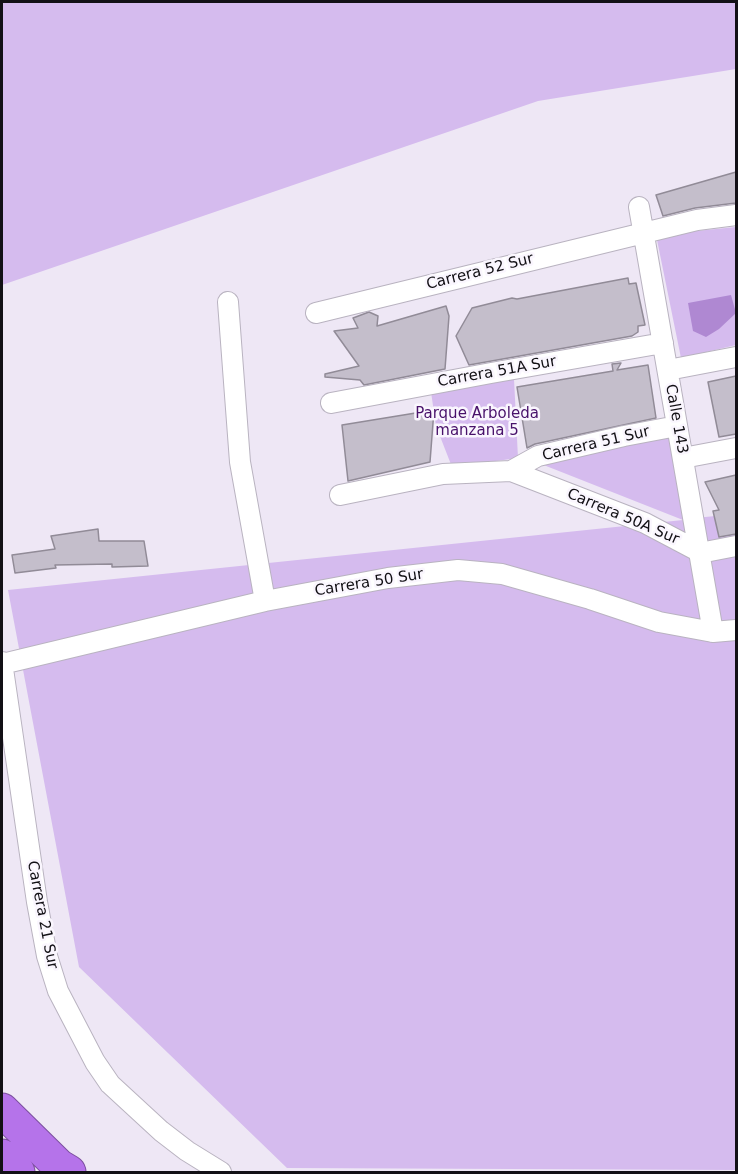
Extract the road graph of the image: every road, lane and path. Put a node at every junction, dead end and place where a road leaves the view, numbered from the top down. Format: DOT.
graph roads {
  1 [pos="639,207"];
  2 [pos="736,215"];
  3 [pos="644,233"];
  4 [pos="228,302"];
  5 [pos="316,313"];
  6 [pos="663,343"];
  7 [pos="736,357"];
  8 [pos="668,370"];
  9 [pos="331,404"];
  10 [pos="677,426"];
  11 [pos="736,448"];
  12 [pos="683,458"];
  13 [pos="511,471"];
  14 [pos="340,495"];
  15 [pos="736,546"];
  16 [pos="698,551"];
  17 [pos="264,601"];
  18 [pos="736,630"];
  19 [pos="712,632"];
  20 [pos="2,663"];
  21 [pos="2,1110"];
  22 [pos="2,1156"];
  23 [pos="18,1173"];
  24 [pos="69,1173"];
  25 [pos="221,1173"];
  1 -- 3 [label="street, Calle 143"];
  2 -- 3 [label="street, Carrera 52 Sur"];
  3 -- 5 [label="street, Carrera 52 Sur"];
  3 -- 6 [label="street, Calle 143"];
  4 -- 17 [label="street"];
  6 -- 8 [label="street, Calle 143"];
  6 -- 9 [label="street, Carrera 51A Sur"];
  7 -- 8 [label="street"];
  8 -- 10 [label="street, Calle 143"];
  10 -- 12 [label="street, Calle 143"];
  10 -- 13 [label="street, Carrera 51 Sur"];
  11 -- 12 [label="street"];
  12 -- 16 [label="street, Calle 143"];
  13 -- 14 [label="street, Carrera 51 Sur"];
  13 -- 16 [label="street, Carrera 50A Sur"];
  15 -- 16 [label="street"];
  16 -- 19 [label="street, Calle 143"];
  17 -- 19 [label="street, Carrera 50 Sur"];
  17 -- 20 [label="street, Carrera 50 Sur"];
  18 -- 19 [label="street, Carrera 50 Sur"];
  20 -- 25 [label="street, Carrera 21 Sur"];
  21 -- 24 [label="highway"];
  22 -- 23 [label="highway"];
}
